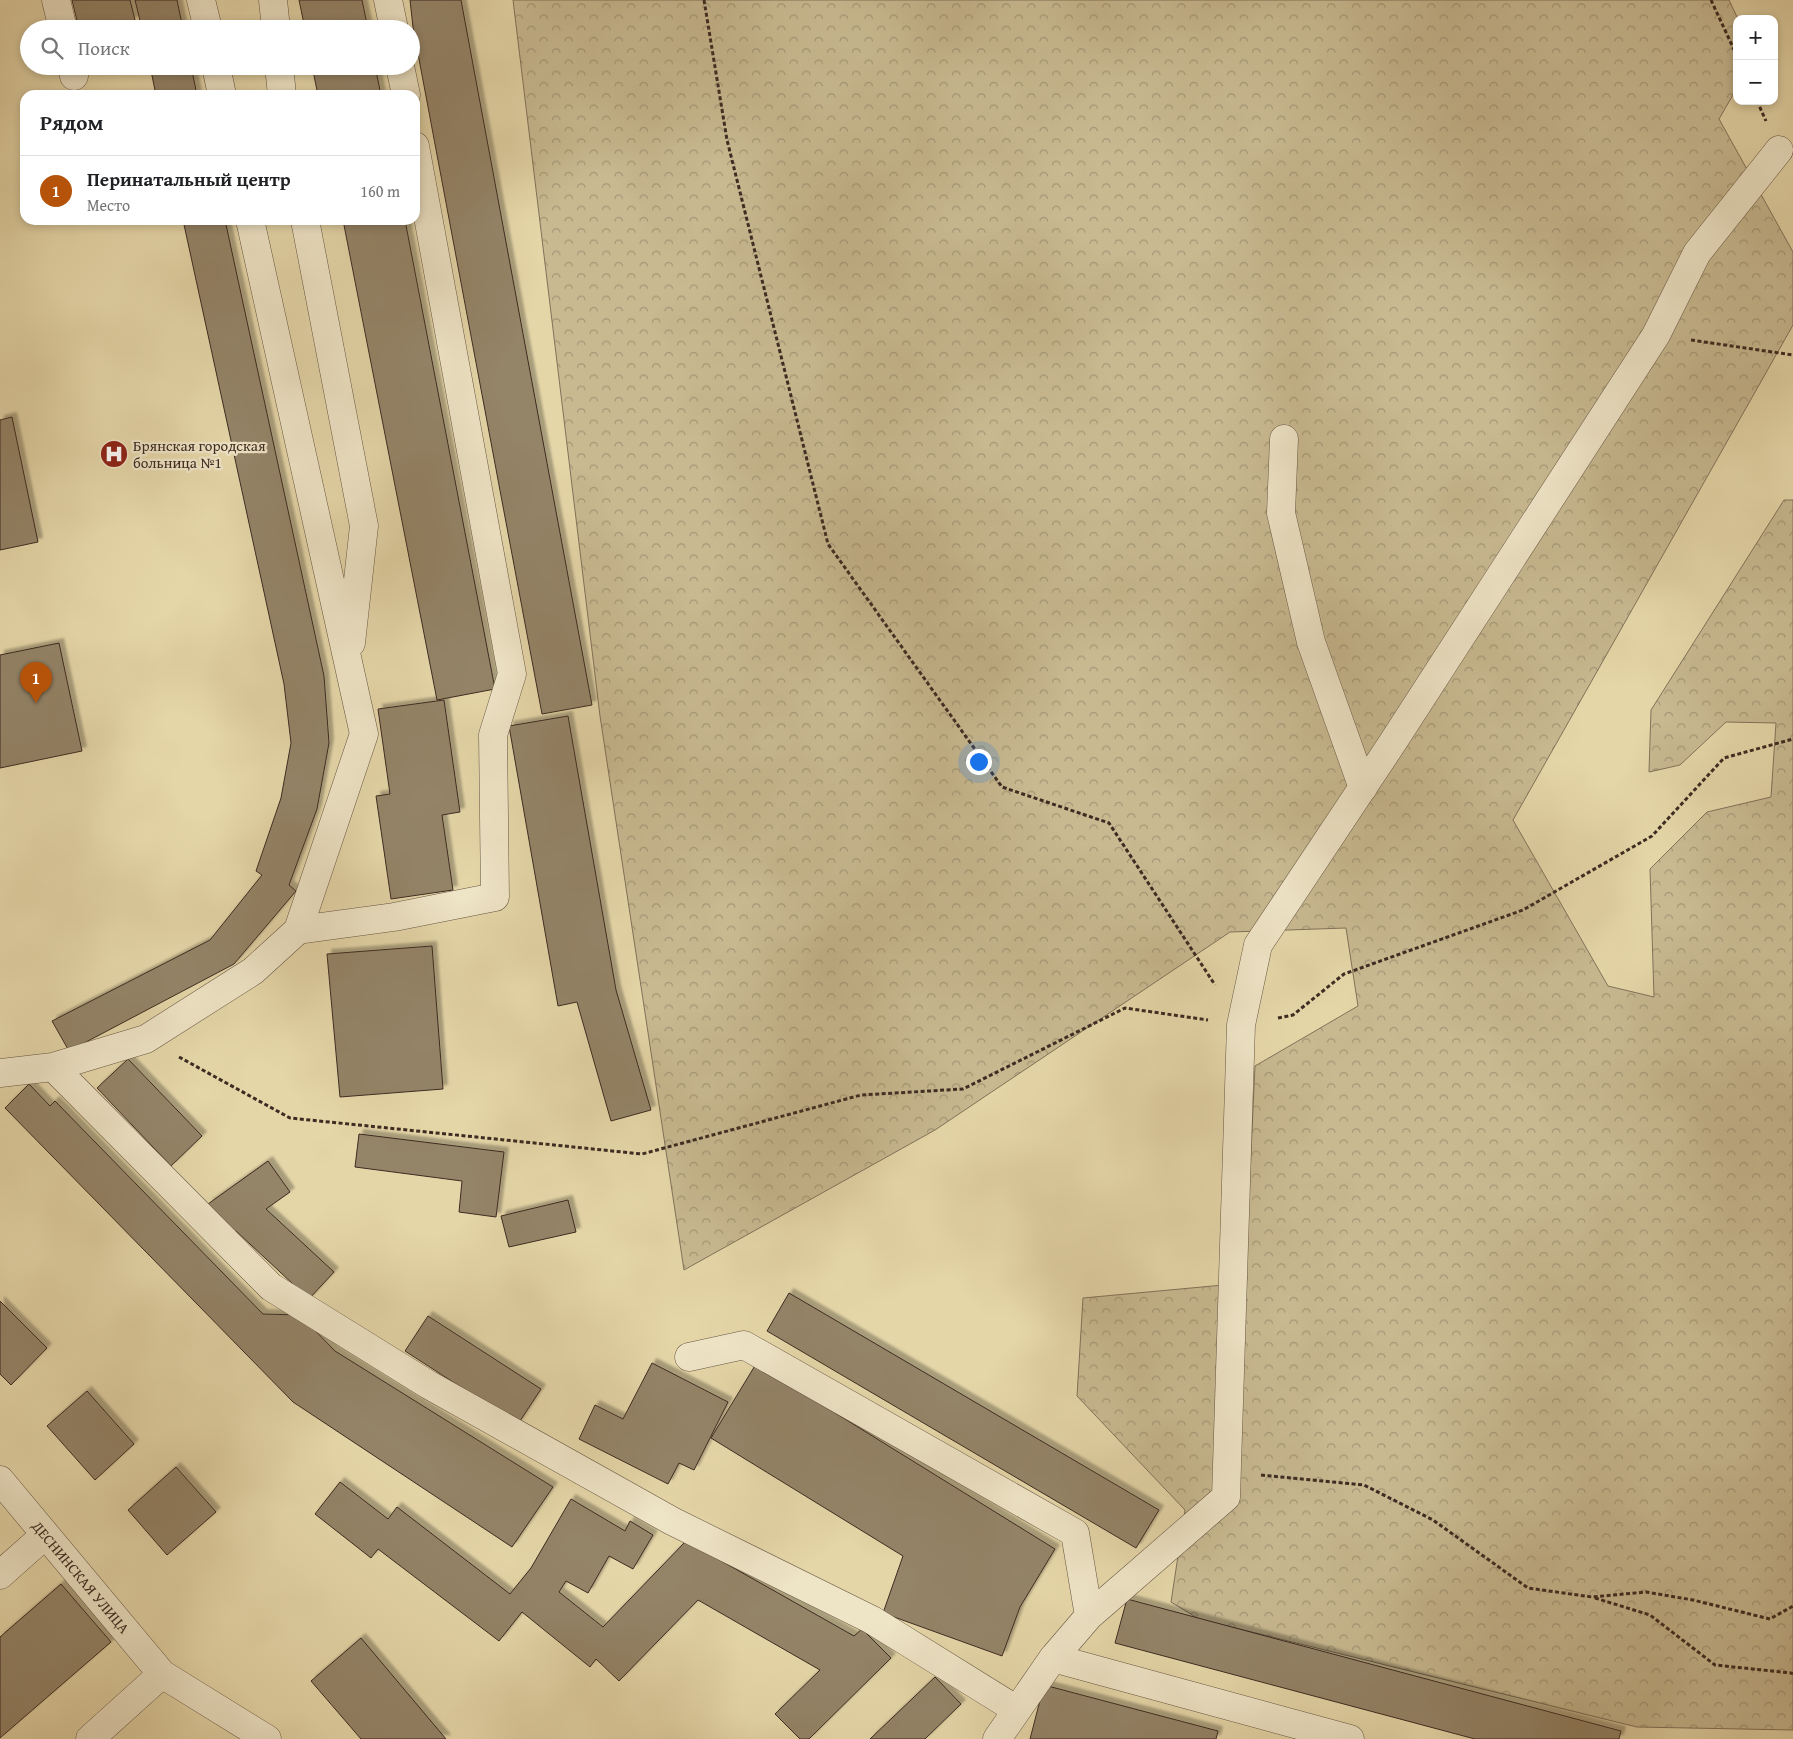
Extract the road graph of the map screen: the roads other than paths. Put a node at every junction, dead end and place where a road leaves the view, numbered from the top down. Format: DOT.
graph roads {
  1 [pos="56,0"];
  2 [pos="201,0"];
  3 [pos="273,0"];
  4 [pos="388,0"];
  5 [pos="61,20"];
  6 [pos="206,20"];
  7 [pos="275,20"];
  8 [pos="392,20"];
  9 [pos="218,75"];
  10 [pos="280,75"];
  11 [pos="402,75"];
  12 [pos="221,90"];
  13 [pos="281,90"];
  14 [pos="405,90"];
  15 [pos="1779,150"];
  16 [pos="420,173"];
  17 [pos="251,225"];
  18 [pos="305,225"];
  19 [pos="1284,439"];
  20 [pos="349,667"];
  21 [pos="1363,788"];
  22 [pos="298,930"];
  23 [pos="52,1067"];
  24 [pos="0,1073"];
  25 [pos="689,1357"];
  26 [pos="0,1480"];
  27 [pos="45,1534"];
  28 [pos="0,1575"];
  29 [pos="1089,1616"];
  30 [pos="1053,1658"];
  31 [pos="162,1674"];
  32 [pos="1017,1710"];
  33 [pos="90,1739"];
  34 [pos="267,1739"];
  35 [pos="997,1739"];
  36 [pos="1350,1739"];
  1 -- 5 [label="street"];
  2 -- 6 [label="street"];
  3 -- 7 [label="street"];
  4 -- 8 [label="street"];
  9 -- 12 [label="street"];
  10 -- 13 [label="street"];
  11 -- 14 [label="street"];
  15 -- 21 [label="street"];
  16 -- 22 [label="street"];
  17 -- 20 [label="street"];
  18 -- 20 [label="street"];
  19 -- 21 [label="street"];
  20 -- 22 [label="street"];
  21 -- 29 [label="street"];
  22 -- 23 [label="street"];
  23 -- 24 [label="street"];
  23 -- 32 [label="street"];
  25 -- 29 [label="street"];
  26 -- 27 [label="street, ДЕСНИНСКАЯ УЛИЦА"];
  27 -- 28 [label="street"];
  27 -- 31 [label="street, ДЕСНИНСКАЯ УЛИЦА"];
  29 -- 30 [label="street"];
  30 -- 32 [label="street"];
  30 -- 36 [label="street"];
  31 -- 33 [label="street"];
  31 -- 34 [label="street, ДЕСНИНСКАЯ УЛИЦА"];
  32 -- 35 [label="street"];
}
